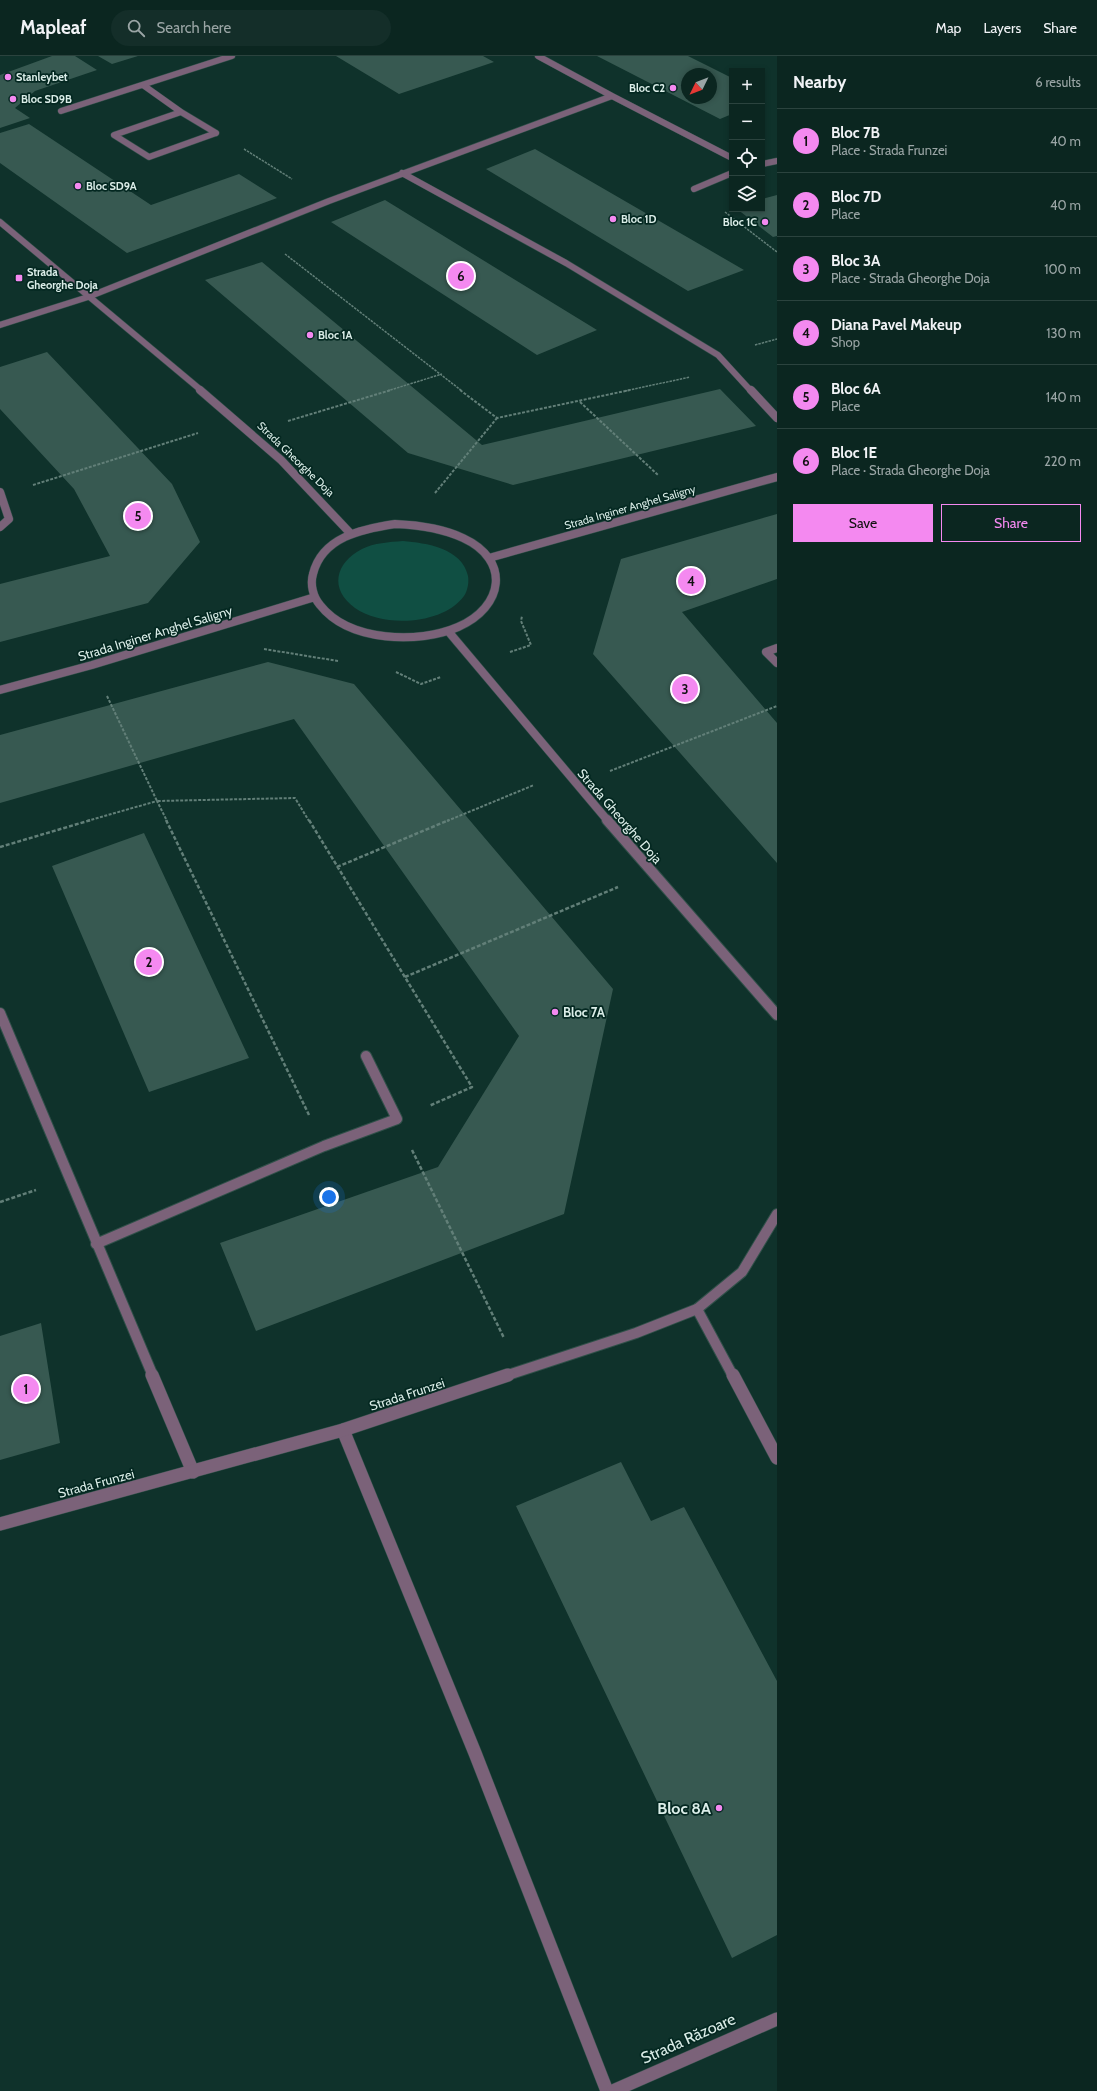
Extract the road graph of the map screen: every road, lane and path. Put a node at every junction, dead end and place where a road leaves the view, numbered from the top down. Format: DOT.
graph roads {
  1 [pos="232,56"];
  2 [pos="538,56"];
  3 [pos="143,85"];
  4 [pos="612,96"];
  5 [pos="61,111"];
  6 [pos="181,112"];
  7 [pos="216,133"];
  8 [pos="729,156"];
  9 [pos="777,161"];
  10 [pos="765,163"];
  11 [pos="402,173"];
  12 [pos="729,174"];
  13 [pos="694,188"];
  14 [pos="329,201"];
  15 [pos="0,222"];
  16 [pos="253,230"];
  17 [pos="777,252"];
  18 [pos="88,297"];
  19 [pos="0,325"];
  20 [pos="730,369"];
  21 [pos="443,374"];
  22 [pos="580,401"];
  23 [pos="497,418"];
  24 [pos="777,418"];
  25 [pos="238,420"];
  26 [pos="250,432"];
  27 [pos="777,477"];
  28 [pos="1,493"];
  29 [pos="686,502"];
  30 [pos="418,525"];
  31 [pos="0,527"];
  32 [pos="351,534"];
  33 [pos="489,558"];
  34 [pos="315,597"];
  35 [pos="448,631"];
  36 [pos="777,648"];
  37 [pos="777,663"];
  38 [pos="92,665"];
  39 [pos="0,690"];
  40 [pos="777,706"];
  41 [pos="565,772"];
  42 [pos="576,784"];
  43 [pos="157,801"];
  44 [pos="0,847"];
  45 [pos="337,867"];
  46 [pos="652,873"];
  47 [pos="405,976"];
  48 [pos="0,1013"];
  49 [pos="777,1015"];
  50 [pos="366,1056"];
  51 [pos="324,1146"];
  52 [pos="777,1214"];
  53 [pos="96,1244"];
  54 [pos="697,1309"];
  55 [pos="343,1430"];
  56 [pos="777,1458"];
  57 [pos="192,1472"];
  58 [pos="0,1524"];
  59 [pos="777,2019"];
  60 [pos="607,2091"];
  61 [pos="613,2091"];
  1 -- 3 [label="street"];
  2 -- 4 [label="street"];
  3 -- 5 [label="street"];
  3 -- 6 [label="street"];
  4 -- 8 [label="street"];
  4 -- 11 [label="street"];
  6 -- 7 [label="street"];
  6 -- 7 [label="street"];
  7 -- 14 [label="path"];
  9 -- 10 [label="street"];
  11 -- 14 [label="street"];
  11 -- 20 [label="street"];
  12 -- 13 [label="street"];
  13 -- 17 [label="path"];
  14 -- 16 [label="street"];
  15 -- 18 [label="street, Strada Gheorghe Doja"];
  16 -- 18 [label="street"];
  16 -- 21 [label="path"];
  18 -- 19 [label="street"];
  18 -- 25 [label="street, Strada Gheorghe Doja"];
  20 -- 22 [label="path"];
  20 -- 24 [label="street"];
  21 -- 23 [label="path"];
  21 -- 26 [label="path"];
  22 -- 23 [label="path"];
  22 -- 29 [label="path"];
  23 -- 30 [label="path"];
  25 -- 26 [label="street, Strada Gheorghe Doja"];
  25 -- 28 [label="path"];
  26 -- 32 [label="street, Strada Gheorghe Doja"];
  27 -- 29 [label="street, Strada Inginer Anghel Saligny"];
  28 -- 31 [label="street"];
  29 -- 33 [label="street, Strada Inginer Anghel Saligny"];
  30 -- 32 [label="street"];
  30 -- 33 [label="street"];
  32 -- 34 [label="street"];
  33 -- 35 [label="street"];
  34 -- 35 [label="street"];
  34 -- 38 [label="street, Strada Inginer Anghel Saligny"];
  35 -- 41 [label="street, Strada Gheorghe Doja"];
  36 -- 37 [label="street"];
  38 -- 39 [label="street, Strada Inginer Anghel Saligny"];
  38 -- 43 [label="path"];
  40 -- 42 [label="path"];
  41 -- 42 [label="street, Strada Gheorghe Doja"];
  41 -- 45 [label="path"];
  42 -- 46 [label="street, Strada Gheorghe Doja"];
  43 -- 44 [label="path"];
  43 -- 51 [label="path"];
  46 -- 47 [label="path"];
  46 -- 49 [label="street, Strada Gheorghe Doja"];
  48 -- 53 [label="street"];
  50 -- 51 [label="street"];
  51 -- 53 [label="street"];
  52 -- 54 [label="street, Strada Frunzei"];
  53 -- 57 [label="street"];
  54 -- 55 [label="street, Strada Frunzei"];
  54 -- 56 [label="street"];
  55 -- 57 [label="street, Strada Frunzei"];
  55 -- 60 [label="street"];
  57 -- 58 [label="street, Strada Frunzei"];
  59 -- 61 [label="street, Strada Răzoare"];
}
